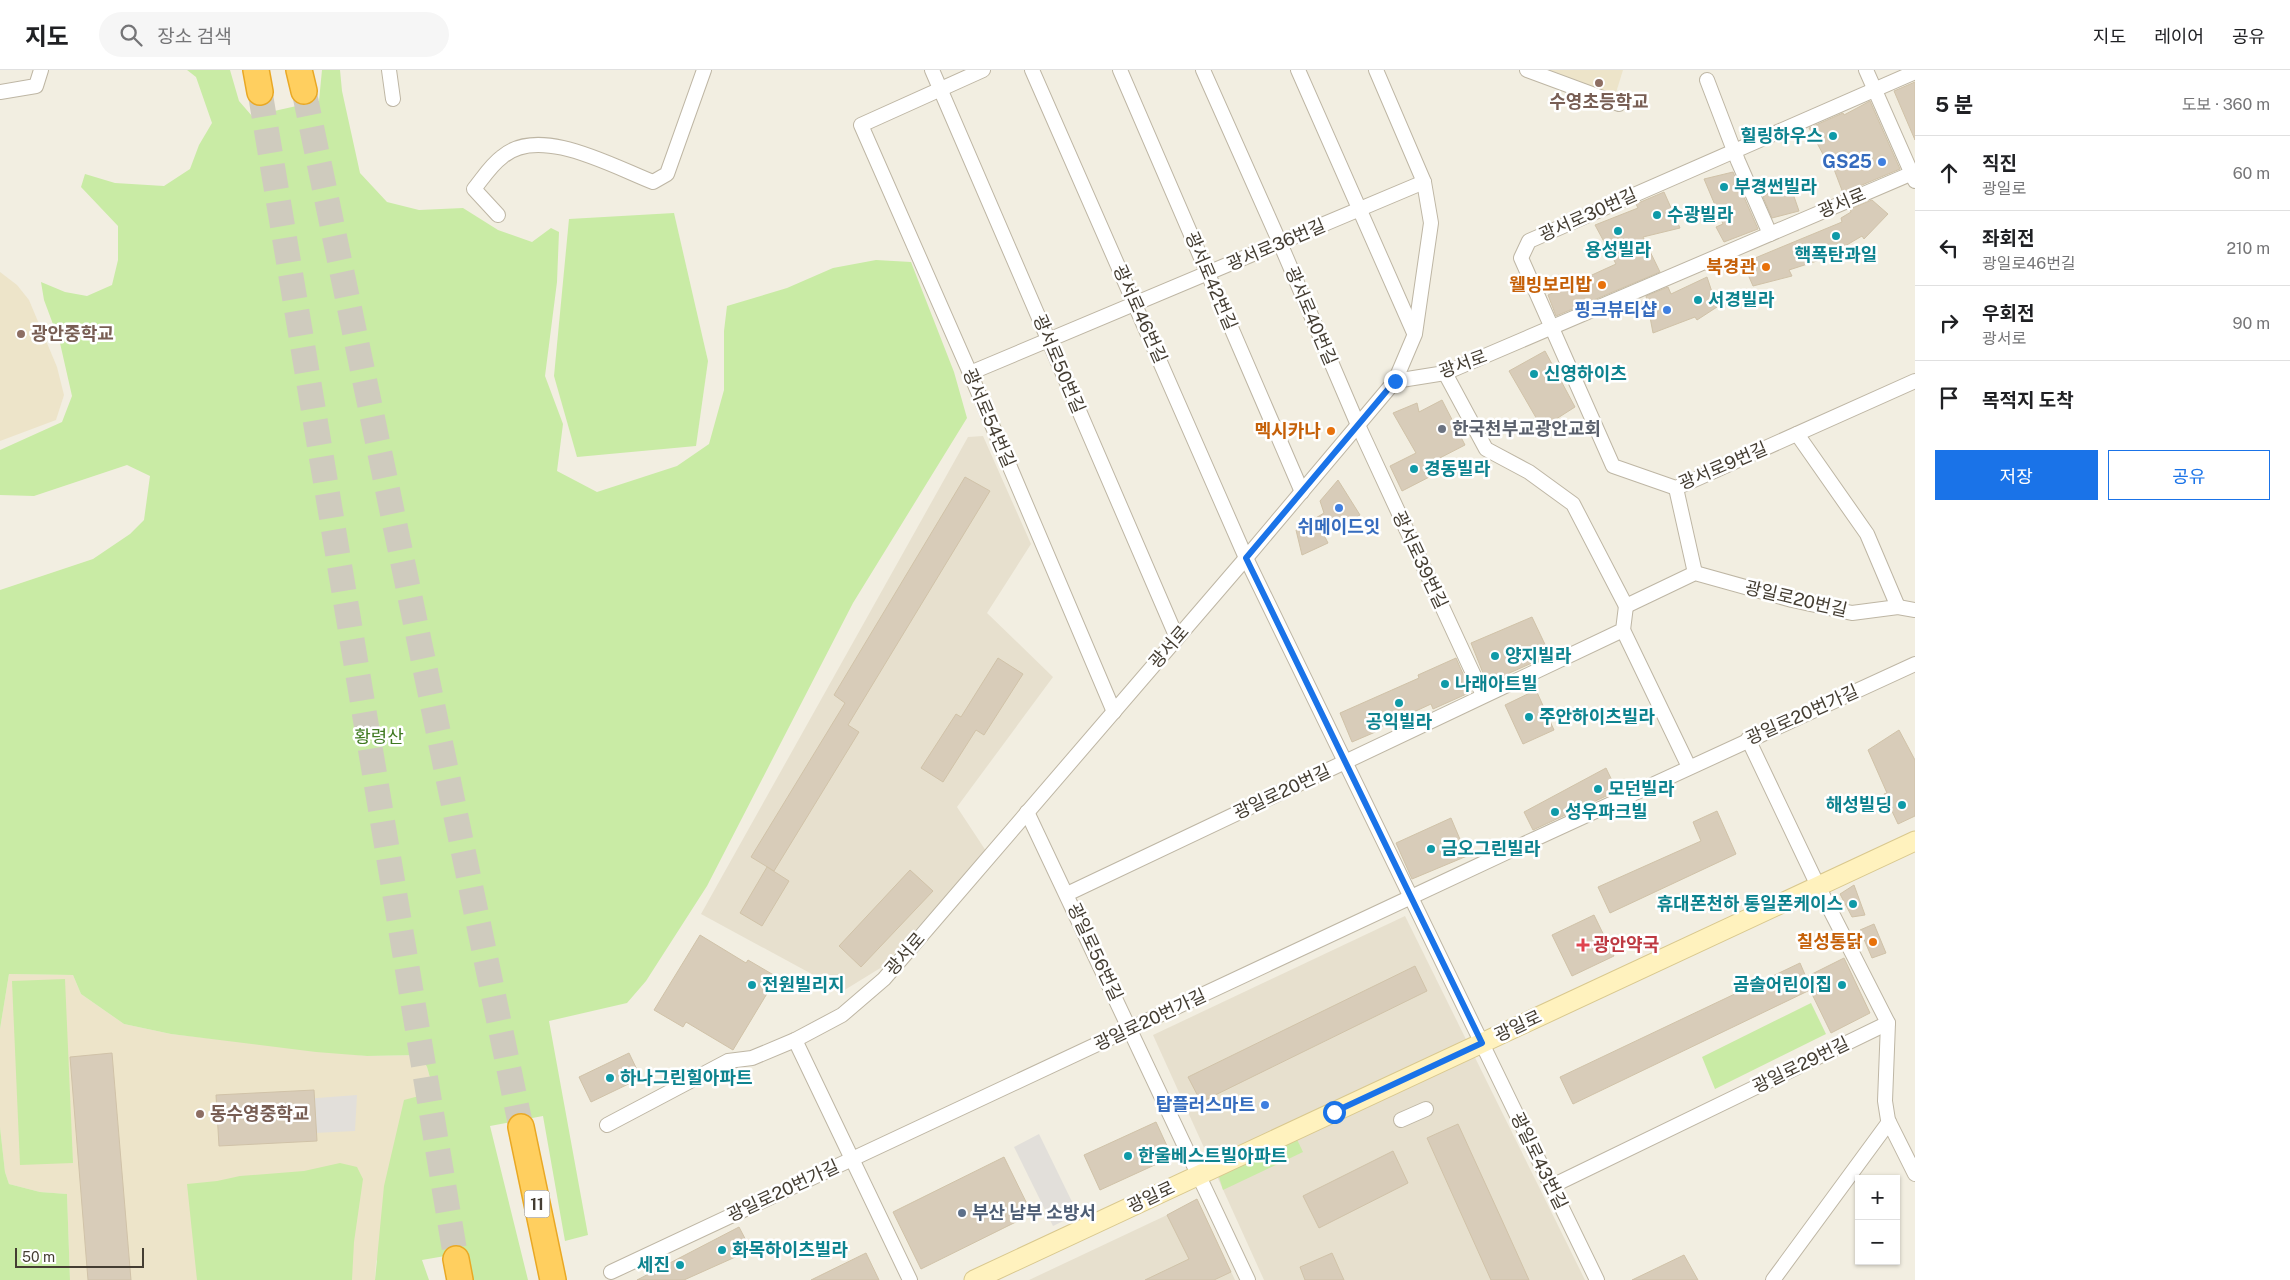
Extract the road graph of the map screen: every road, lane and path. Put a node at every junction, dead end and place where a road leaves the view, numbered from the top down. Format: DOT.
graph roads {
  1 [pos="41,70"];
  2 [pos="389,70"];
  3 [pos="704,70"];
  4 [pos="932,70"];
  5 [pos="984,70"];
  6 [pos="1032,70"];
  7 [pos="1120,70"];
  8 [pos="1203,70"];
  9 [pos="1298,70"];
  10 [pos="1376,70"];
  11 [pos="1527,70"];
  12 [pos="1866,70"];
  13 [pos="1915,72"];
  14 [pos="1707,80"];
  15 [pos="939,90"];
  16 [pos="1874,90"];
  17 [pos="0,92"];
  18 [pos="393,99"];
  19 [pos="1619,104"];
  20 [pos="1735,151"];
  21 [pos="1914,175"];
  22 [pos="1424,182"];
  23 [pos="1360,209"];
  24 [pos="498,215"];
  25 [pos="1770,234"];
  26 [pos="1280,242"];
  27 [pos="1208,273"];
  28 [pos="1135,303"];
  29 [pos="1550,328"];
  30 [pos="1415,334"];
  31 [pos="1049,340"];
  32 [pos="970,373"];
  33 [pos="1445,373"];
  34 [pos="1395,381"];
  35 [pos="1915,381"];
  36 [pos="1358,425"];
  37 [pos="1796,434"];
  38 [pos="1676,488"];
  39 [pos="1302,492"];
  40 [pos="1246,558"];
  41 [pos="1694,573"];
  42 [pos="1626,606"];
  43 [pos="1898,607"];
  44 [pos="1915,610"];
  45 [pos="1623,630"];
  46 [pos="1177,638"];
  47 [pos="1915,664"];
  48 [pos="1484,696"];
  49 [pos="1114,712"];
  50 [pos="1748,740"];
  51 [pos="1345,762"];
  52 [pos="1689,767"];
  53 [pos="1027,812"];
  54 [pos="1915,841"];
  55 [pos="1818,886"];
  56 [pos="1067,894"];
  57 [pos="1411,897"];
  58 [pos="1888,1023"];
  59 [pos="1131,1029"];
  60 [pos="796,1040"];
  61 [pos="1482,1043"];
  62 [pos="1426,1109"];
  63 [pos="1401,1120"];
  64 [pos="1889,1122"];
  65 [pos="607,1125"];
  66 [pos="521,1127"];
  67 [pos="852,1159"];
  68 [pos="1915,1174"];
  69 [pos="1199,1175"];
  70 [pos="1552,1186"];
  71 [pos="611,1272"];
  72 [pos="553,1280"];
  73 [pos="910,1280"];
  74 [pos="974,1280"];
  75 [pos="1248,1280"];
  76 [pos="1597,1280"];
  77 [pos="1773,1280"];
  1 -- 17 [label="street"];
  2 -- 18 [label="street"];
  3 -- 24 [label="street"];
  4 -- 15 [label="street, 광서로50번길"];
  5 -- 15 [label="street"];
  6 -- 28 [label="street, 광서로46번길"];
  7 -- 27 [label="street, 광서로42번길"];
  8 -- 26 [label="street, 광서로40번길"];
  9 -- 23 [label="street"];
  10 -- 22 [label="street"];
  11 -- 19 [label="street"];
  12 -- 16 [label="street"];
  13 -- 16 [label="street, 광서로30번길"];
  14 -- 20 [label="street"];
  15 -- 31 [label="street, 광서로50번길"];
  15 -- 32 [label="street, 광서로54번길"];
  16 -- 20 [label="street, 광서로30번길"];
  16 -- 21 [label="street"];
  20 -- 25 [label="street"];
  20 -- 29 [label="street, 광서로30번길"];
  21 -- 25 [label="street, 광서로"];
  22 -- 23 [label="street, 광서로36번길"];
  22 -- 30 [label="street"];
  23 -- 26 [label="street, 광서로36번길"];
  23 -- 30 [label="street"];
  25 -- 29 [label="street, 광서로"];
  26 -- 27 [label="street, 광서로36번길"];
  26 -- 36 [label="street, 광서로40번길"];
  27 -- 28 [label="street, 광서로36번길"];
  27 -- 39 [label="street, 광서로42번길"];
  28 -- 31 [label="street, 광서로36번길"];
  28 -- 40 [label="street, 광서로46번길"];
  29 -- 33 [label="street, 광서로"];
  29 -- 38 [label="street, 광서로9번길"];
  30 -- 34 [label="street"];
  31 -- 32 [label="street, 광서로36번길"];
  31 -- 46 [label="street, 광서로50번길"];
  32 -- 49 [label="street, 광서로54번길"];
  33 -- 34 [label="street, 광서로"];
  33 -- 42 [label="street"];
  34 -- 36 [label="street, 광서로"];
  35 -- 37 [label="street, 광서로9번길"];
  36 -- 39 [label="street, 광서로"];
  36 -- 48 [label="street, 광서로39번길"];
  37 -- 38 [label="street, 광서로9번길"];
  37 -- 43 [label="street"];
  38 -- 41 [label="street"];
  39 -- 40 [label="street, 광서로"];
  40 -- 46 [label="street, 광서로"];
  40 -- 51 [label="street, 광서로46번길"];
  41 -- 42 [label="street"];
  41 -- 43 [label="street, 광일로20번길"];
  42 -- 45 [label="street"];
  43 -- 44 [label="street, 광일로20번길"];
  45 -- 48 [label="street, 광일로20번길"];
  45 -- 52 [label="street"];
  46 -- 49 [label="street, 광서로"];
  47 -- 50 [label="street, 광일로20번가길"];
  48 -- 51 [label="street, 광일로20번길"];
  49 -- 53 [label="street, 광서로"];
  50 -- 52 [label="street, 광일로20번가길"];
  50 -- 55 [label="street"];
  51 -- 56 [label="street, 광일로20번길"];
  51 -- 57 [label="street, 광일로43번길"];
  52 -- 57 [label="street, 광일로20번가길"];
  53 -- 56 [label="street, 광일로56번길"];
  53 -- 60 [label="street, 광서로"];
  54 -- 55 [label="street, 광일로"];
  55 -- 58 [label="street"];
  55 -- 61 [label="street, 광일로"];
  56 -- 59 [label="street, 광일로56번길"];
  57 -- 59 [label="street, 광일로20번가길"];
  57 -- 61 [label="street, 광일로43번길"];
  58 -- 64 [label="street"];
  58 -- 70 [label="street, 광일로29번길"];
  59 -- 67 [label="street, 광일로20번가길"];
  59 -- 69 [label="street, 광일로56번길"];
  60 -- 65 [label="street, 광서로"];
  60 -- 67 [label="street"];
  61 -- 69 [label="street, 광일로"];
  61 -- 70 [label="street, 광일로43번길"];
  62 -- 63 [label="street"];
  64 -- 68 [label="street"];
  64 -- 77 [label="street"];
  66 -- 72 [label="highway, 11"];
  67 -- 71 [label="street, 광일로20번가길"];
  67 -- 73 [label="street"];
  69 -- 74 [label="street, 광일로"];
  69 -- 75 [label="street, 광일로56번길"];
  70 -- 76 [label="street, 광일로43번길"];
}
